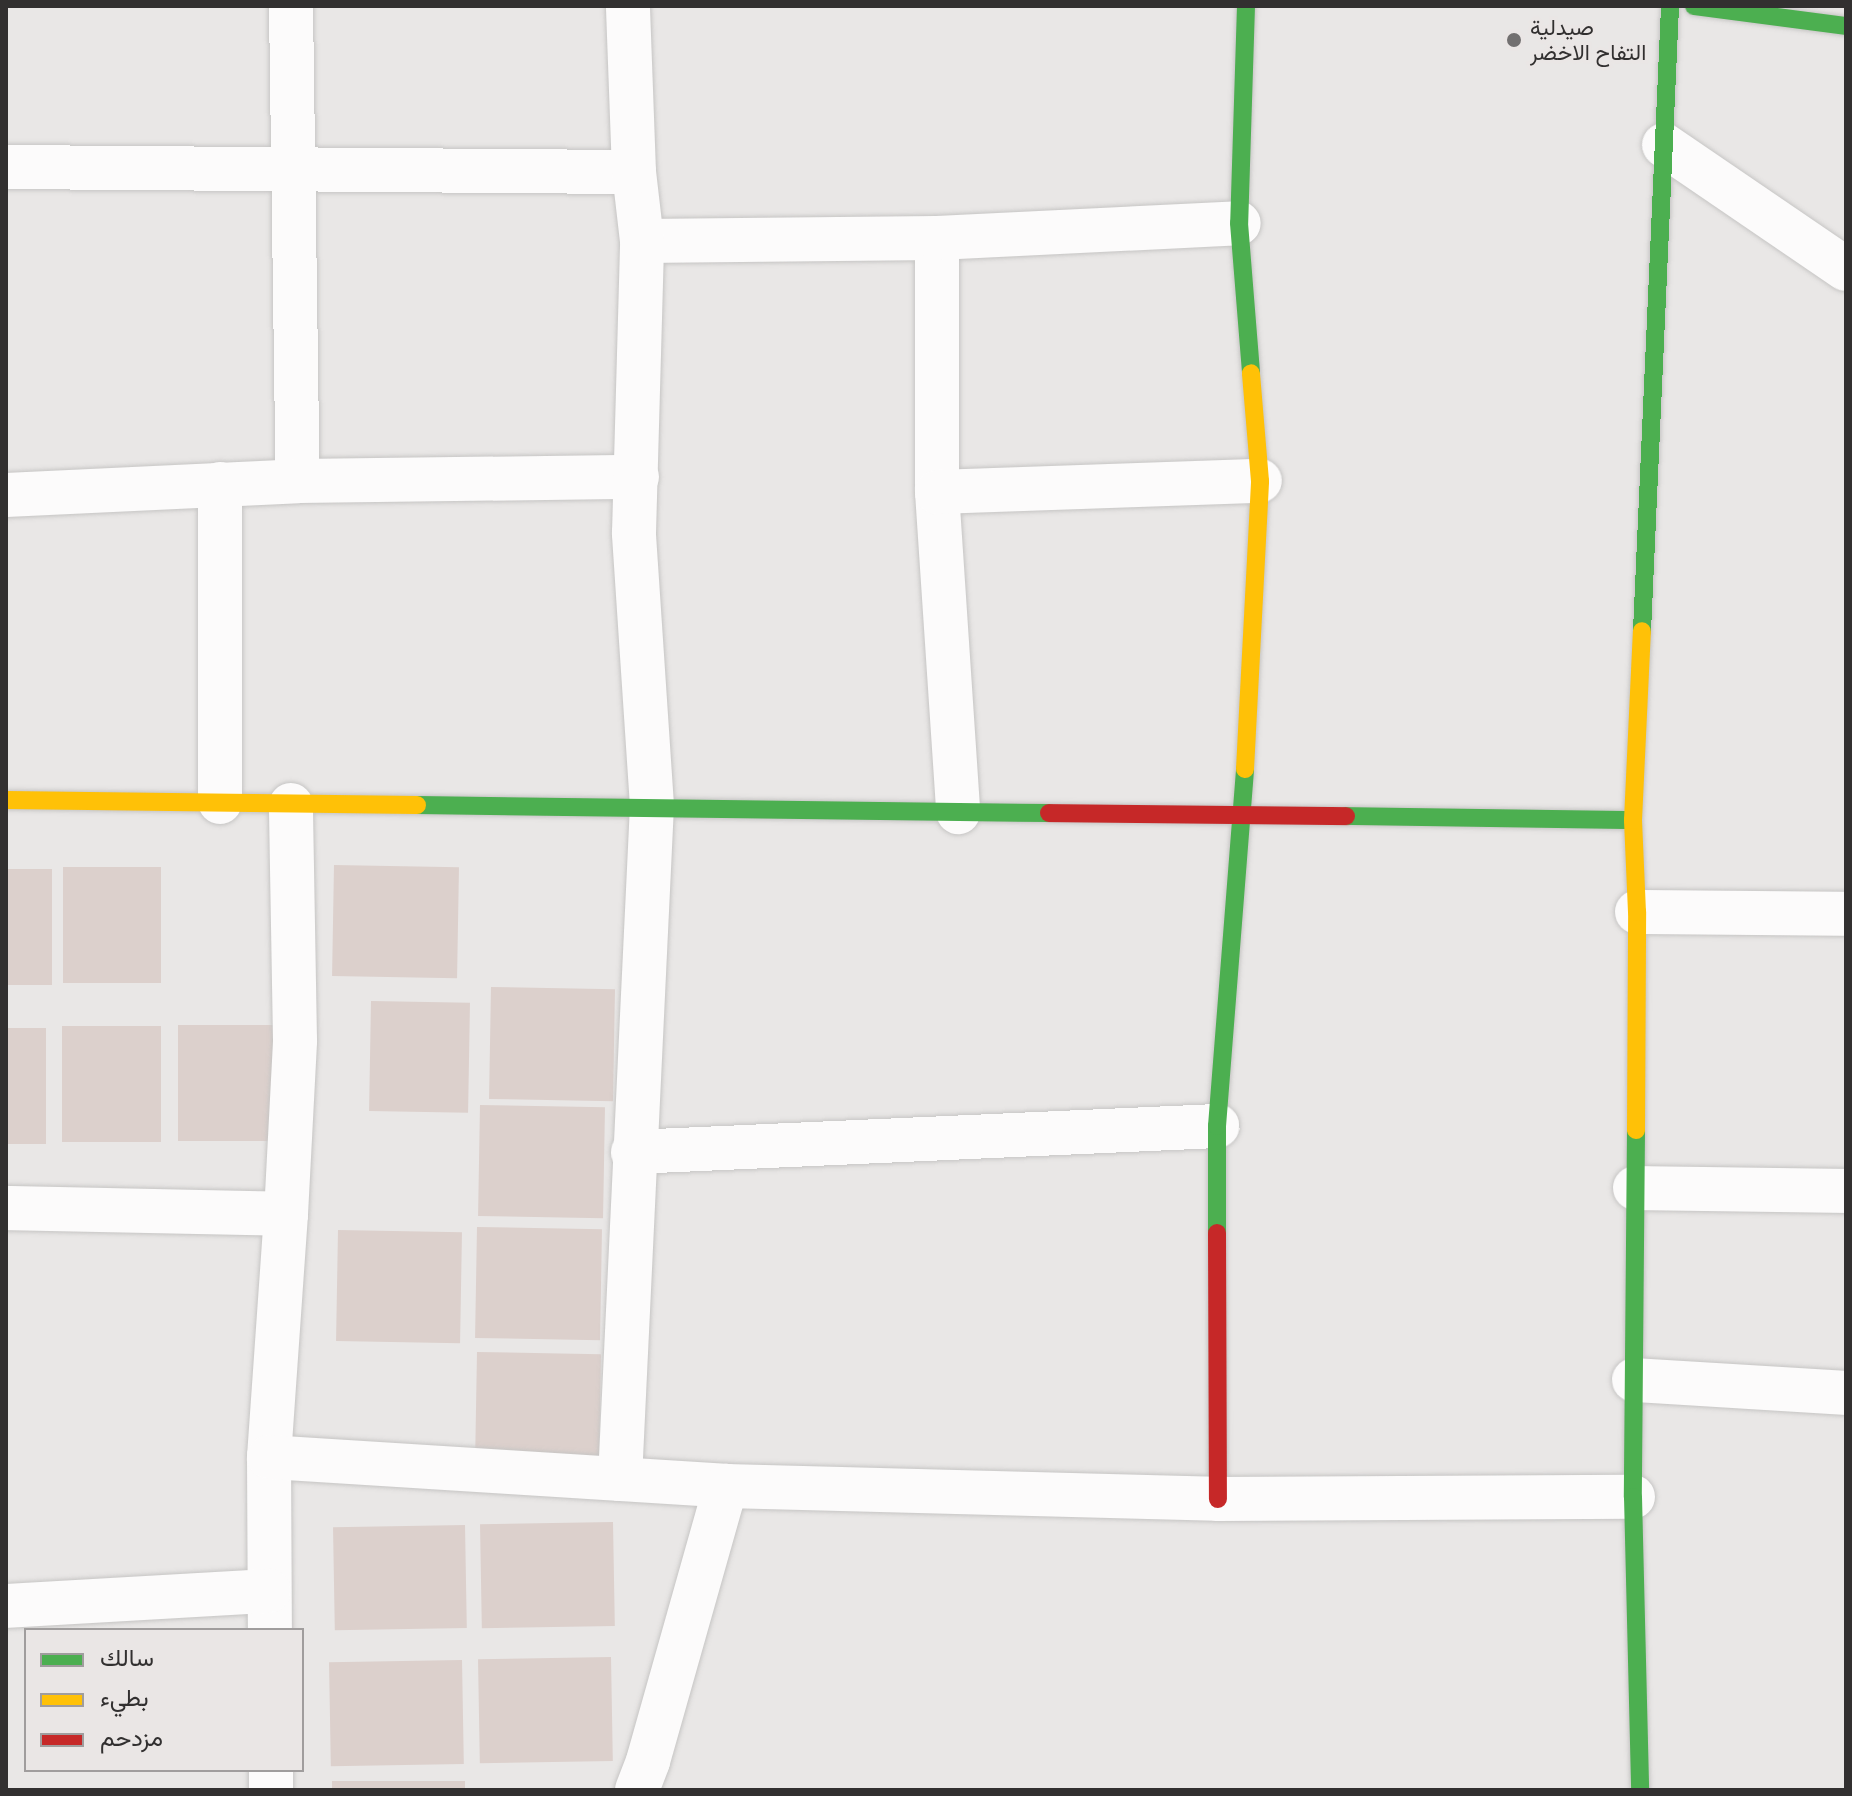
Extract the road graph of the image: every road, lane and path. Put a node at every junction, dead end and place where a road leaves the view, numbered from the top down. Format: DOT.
graph roads {
  1 [pos="291,6"];
  2 [pos="628,6"];
  3 [pos="1246,6"];
  4 [pos="1670,6"];
  5 [pos="1694,6"];
  6 [pos="1846,26"];
  7 [pos="1664,145"];
  8 [pos="6,167"];
  9 [pos="293,168"];
  10 [pos="634,172"];
  11 [pos="1239,223"];
  12 [pos="937,238"];
  13 [pos="642,241"];
  14 [pos="1846,269"];
  15 [pos="637,477"];
  16 [pos="298,481"];
  17 [pos="1260,481"];
  18 [pos="220,484"];
  19 [pos="937,492"];
  20 [pos="6,495"];
  21 [pos="6,800"];
  22 [pos="220,802"];
  23 [pos="291,805"];
  24 [pos="652,806"];
  25 [pos="958,812"];
  26 [pos="1243,815"];
  27 [pos="1633,820"];
  28 [pos="1637,912"];
  29 [pos="1846,914"];
  30 [pos="1217,1126"];
  31 [pos="633,1152"];
  32 [pos="1635,1188"];
  33 [pos="1846,1191"];
  34 [pos="6,1208"];
  35 [pos="286,1214"];
  36 [pos="1634,1380"];
  37 [pos="1846,1393"];
  38 [pos="269,1457"];
  39 [pos="620,1479"];
  40 [pos="726,1486"];
  41 [pos="1633,1497"];
  42 [pos="1218,1499"];
  43 [pos="6,1606"];
  44 [pos="270,1610"];
  45 [pos="637,1790"];
  46 [pos="1640,1790"];
  1 -- 9 [label="street"];
  2 -- 10 [label="street"];
  3 -- 11 [label="street"];
  4 -- 7 [label="street"];
  5 -- 6 [label="street"];
  7 -- 14 [label="street"];
  7 -- 27 [label="street"];
  8 -- 9 [label="street"];
  9 -- 10 [label="street"];
  9 -- 16 [label="street"];
  10 -- 13 [label="street"];
  11 -- 12 [label="street"];
  11 -- 17 [label="street"];
  12 -- 13 [label="street"];
  12 -- 19 [label="street"];
  13 -- 15 [label="street"];
  15 -- 16 [label="street"];
  15 -- 24 [label="street"];
  16 -- 18 [label="street"];
  17 -- 19 [label="street"];
  17 -- 26 [label="street"];
  18 -- 20 [label="street"];
  18 -- 22 [label="street"];
  19 -- 25 [label="street"];
  21 -- 22 [label="street"];
  22 -- 23 [label="street"];
  23 -- 24 [label="street"];
  23 -- 35 [label="street"];
  24 -- 25 [label="street"];
  24 -- 31 [label="street"];
  25 -- 26 [label="street"];
  26 -- 27 [label="street"];
  26 -- 30 [label="street"];
  27 -- 28 [label="street"];
  28 -- 29 [label="street"];
  28 -- 32 [label="street"];
  30 -- 31 [label="street"];
  30 -- 42 [label="street"];
  31 -- 39 [label="street"];
  32 -- 33 [label="street"];
  32 -- 36 [label="street"];
  34 -- 35 [label="street"];
  35 -- 38 [label="street"];
  36 -- 37 [label="street"];
  36 -- 41 [label="street"];
  38 -- 39 [label="street"];
  38 -- 44 [label="street"];
  39 -- 40 [label="street"];
  40 -- 42 [label="street"];
  40 -- 45 [label="street"];
  41 -- 42 [label="street"];
  41 -- 46 [label="street"];
  43 -- 44 [label="street"];
}
